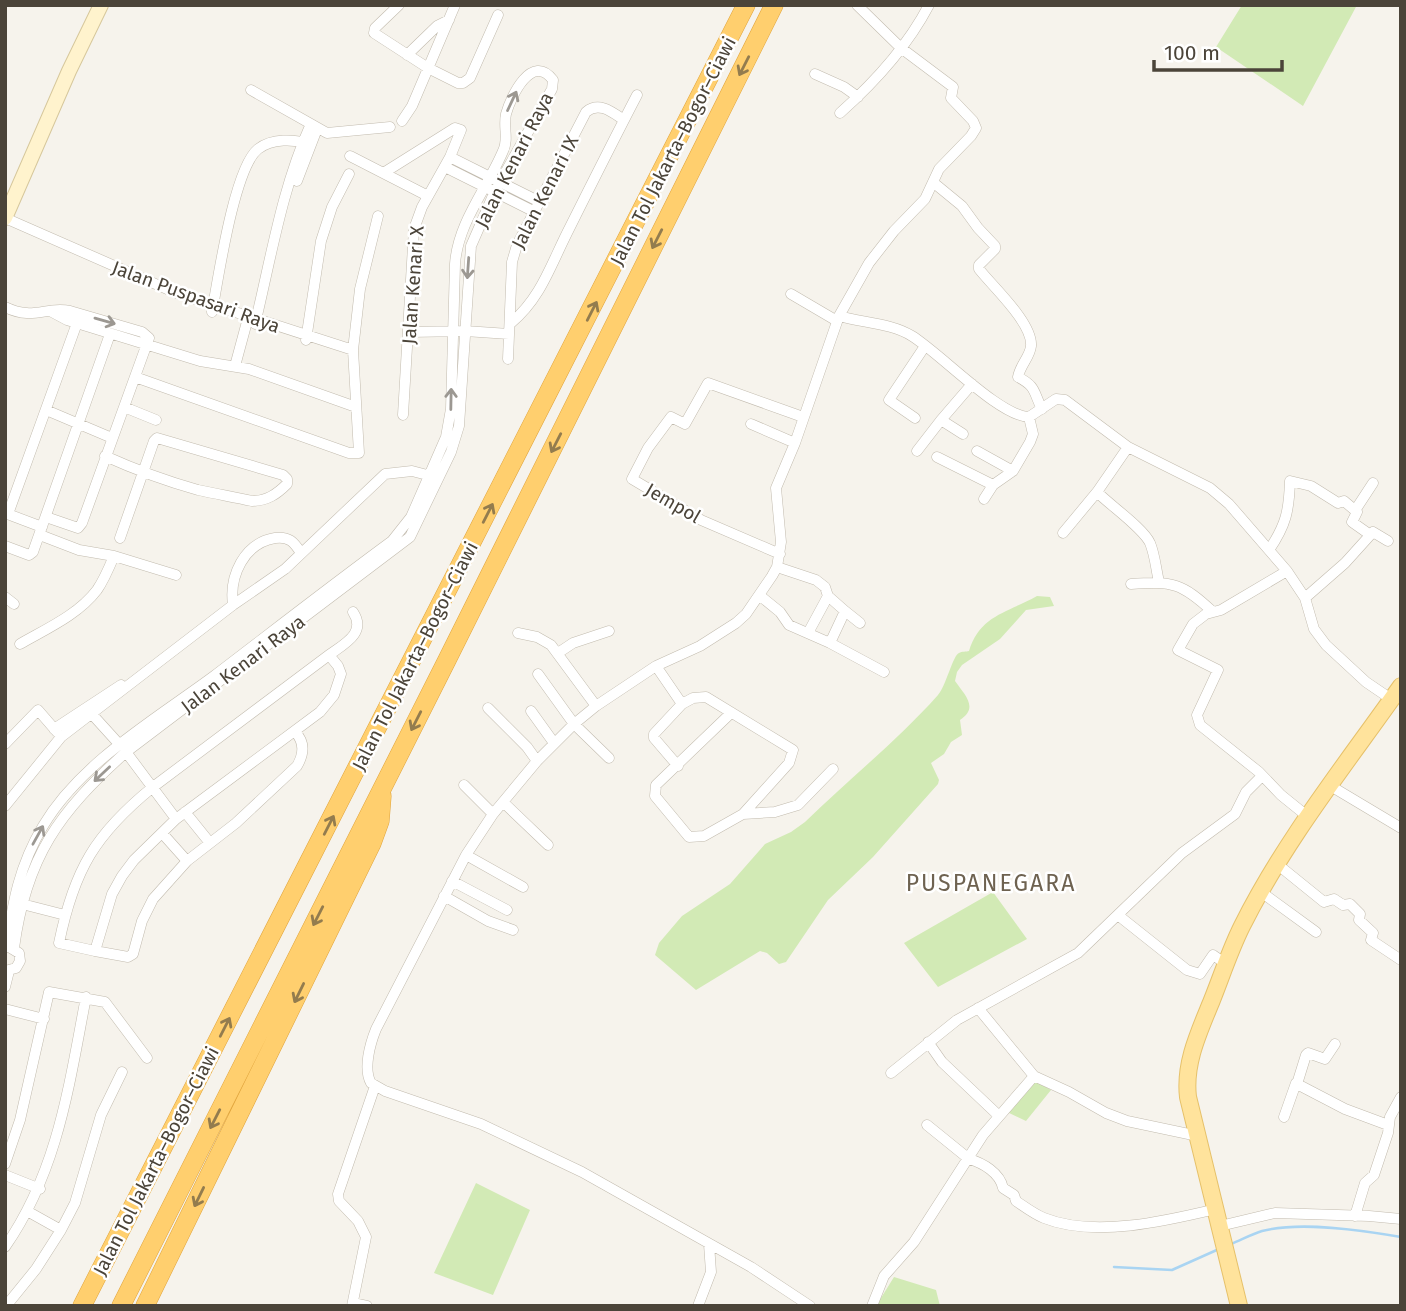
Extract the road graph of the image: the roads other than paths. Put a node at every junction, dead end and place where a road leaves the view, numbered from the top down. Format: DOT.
graph roads {
  1 [pos="101,5"];
  2 [pos="399,5"];
  3 [pos="455,5"];
  4 [pos="746,5"];
  5 [pos="774,5"];
  6 [pos="857,5"];
  7 [pos="929,5"];
  8 [pos="498,15"];
  9 [pos="449,20"];
  10 [pos="901,48"];
  11 [pos="407,55"];
  12 [pos="428,68"];
  13 [pos="815,74"];
  14 [pos="251,90"];
  15 [pos="638,95"];
  16 [pos="858,97"];
  17 [pos="840,113"];
  18 [pos="624,120"];
  19 [pos="402,121"];
  20 [pos="314,127"];
  21 [pos="390,127"];
  22 [pos="307,143"];
  23 [pos="350,156"];
  24 [pos="450,157"];
  25 [pos="445,167"];
  26 [pos="385,172"];
  27 [pos="349,174"];
  28 [pos="490,177"];
  29 [pos="933,183"];
  30 [pos="485,187"];
  31 [pos="498,187"];
  32 [pos="428,195"];
  33 [pos="538,207"];
  34 [pos="378,216"];
  35 [pos="5,218"];
  36 [pos="5,225"];
  37 [pos="791,294"];
  38 [pos="5,307"];
  39 [pos="213,309"];
  40 [pos="52,312"];
  41 [pos="838,318"];
  42 [pos="255,322"];
  43 [pos="77,323"];
  44 [pos="510,329"];
  45 [pos="452,331"];
  46 [pos="465,331"];
  47 [pos="409,332"];
  48 [pos="110,334"];
  49 [pos="306,338"];
  50 [pos="148,345"];
  51 [pos="925,346"];
  52 [pos="353,352"];
  53 [pos="508,359"];
  54 [pos="235,366"];
  55 [pos="135,377"];
  56 [pos="972,384"];
  57 [pos="124,407"];
  58 [pos="356,407"];
  59 [pos="1042,409"];
  60 [pos="46,410"];
  61 [pos="404,415"];
  62 [pos="803,417"];
  63 [pos="1029,417"];
  64 [pos="915,418"];
  65 [pos="156,420"];
  66 [pos="941,420"];
  67 [pos="78,424"];
  68 [pos="751,424"];
  69 [pos="963,434"];
  70 [pos="112,439"];
  71 [pos="794,443"];
  72 [pos="1128,447"];
  73 [pos="917,451"];
  74 [pos="977,451"];
  75 [pos="105,456"];
  76 [pos="937,457"];
  77 [pos="1013,471"];
  78 [pos="142,473"];
  79 [pos="431,476"];
  80 [pos="1373,483"];
  81 [pos="993,485"];
  82 [pos="430,488"];
  83 [pos="1097,492"];
  84 [pos="984,499"];
  85 [pos="1356,509"];
  86 [pos="7,514"];
  87 [pos="43,526"];
  88 [pos="1063,533"];
  89 [pos="1369,534"];
  90 [pos="120,538"];
  91 [pos="1388,541"];
  92 [pos="5,546"];
  93 [pos="1269,550"];
  94 [pos="300,553"];
  95 [pos="780,554"];
  96 [pos="114,556"];
  97 [pos="777,568"];
  98 [pos="1287,571"];
  99 [pos="176,575"];
  100 [pos="1159,582"];
  101 [pos="1132,583"];
  102 [pos="759,595"];
  103 [pos="828,596"];
  104 [pos="5,597"];
  105 [pos="1306,598"];
  106 [pos="14,604"];
  107 [pos="233,605"];
  108 [pos="845,611"];
  109 [pos="354,612"];
  110 [pos="1213,612"];
  111 [pos="860,623"];
  112 [pos="609,631"];
  113 [pos="518,633"];
  114 [pos="808,633"];
  115 [pos="831,643"];
  116 [pos="20,644"];
  117 [pos="558,653"];
  118 [pos="329,655"];
  119 [pos="656,666"];
  120 [pos="884,673"];
  121 [pos="538,674"];
  122 [pos="1401,685"];
  123 [pos="1391,699"];
  124 [pos="682,704"];
  125 [pos="596,706"];
  126 [pos="488,708"];
  127 [pos="88,711"];
  128 [pos="531,712"];
  129 [pos="731,713"];
  130 [pos="574,724"];
  131 [pos="295,732"];
  132 [pos="57,733"];
  133 [pos="554,743"];
  134 [pos="5,744"];
  135 [pos="122,748"];
  136 [pos="609,758"];
  137 [pos="537,761"];
  138 [pos="678,766"];
  139 [pos="834,769"];
  140 [pos="1262,776"];
  141 [pos="1329,785"];
  142 [pos="464,786"];
  143 [pos="153,787"];
  144 [pos="382,789"];
  145 [pos="6,802"];
  146 [pos="503,802"];
  147 [pos="493,814"];
  148 [pos="743,814"];
  149 [pos="180,816"];
  150 [pos="1307,816"];
  151 [pos="1401,828"];
  152 [pos="162,833"];
  153 [pos="210,843"];
  154 [pos="548,845"];
  155 [pos="466,855"];
  156 [pos="187,862"];
  157 [pos="1277,864"];
  158 [pos="452,881"];
  159 [pos="523,887"];
  160 [pos="1261,892"];
  161 [pos="444,896"];
  162 [pos="22,904"];
  163 [pos="507,909"];
  164 [pos="65,915"];
  165 [pos="1119,916"];
  166 [pos="513,930"];
  167 [pos="1316,932"];
  168 [pos="8,947"];
  169 [pos="95,951"];
  170 [pos="1401,960"];
  171 [pos="1226,964"];
  172 [pos="7,971"];
  173 [pos="5,987"];
  174 [pos="86,997"];
  175 [pos="978,1008"];
  176 [pos="5,1009"];
  177 [pos="44,1019"];
  178 [pos="928,1042"];
  179 [pos="1335,1044"];
  180 [pos="147,1058"];
  181 [pos="121,1072"];
  182 [pos="891,1073"];
  183 [pos="1034,1076"];
  184 [pos="1296,1083"];
  185 [pos="374,1086"];
  186 [pos="1401,1097"];
  187 [pos="998,1115"];
  188 [pos="1284,1117"];
  189 [pos="927,1125"];
  190 [pos="1388,1125"];
  191 [pos="1198,1136"];
  192 [pos="969,1159"];
  193 [pos="5,1164"];
  194 [pos="5,1175"];
  195 [pos="40,1189"];
  196 [pos="1216,1209"];
  197 [pos="27,1211"];
  198 [pos="1355,1216"];
  199 [pos="1401,1219"];
  200 [pos="1221,1229"];
  201 [pos="61,1230"];
  202 [pos="9,1234"];
  203 [pos="709,1244"];
  204 [pos="5,1247"];
  205 [pos="353,1304"];
  206 [pos="6,1306"];
  207 [pos="82,1306"];
  208 [pos="121,1306"];
  209 [pos="145,1306"];
  210 [pos="368,1306"];
  211 [pos="698,1306"];
  212 [pos="810,1306"];
  213 [pos="872,1306"];
  214 [pos="1238,1306"];
  1 -- 35 [label="street"];
  2 -- 11 [label="street"];
  3 -- 9 [label="street"];
  207 -- 4 [label="highway, Jalan Tol Jakarta–Bogor–Ciawi, one-way"];
  5 -- 144 [label="highway, Jalan Tol Jakarta–Bogor–Ciawi, one-way"];
  6 -- 10 [label="street"];
  7 -- 10 [label="street"];
  8 -- 12 [label="street"];
  9 -- 11 [label="street"];
  9 -- 12 [label="street"];
  10 -- 16 [label="street"];
  10 -- 29 [label="street"];
  11 -- 12 [label="street"];
  12 -- 19 [label="street"];
  13 -- 16 [label="street"];
  14 -- 20 [label="street"];
  15 -- 18 [label="street"];
  16 -- 17 [label="street"];
  18 -- 33 [label="street, Jalan Kenari IX"];
  18 -- 44 [label="street"];
  20 -- 21 [label="street"];
  20 -- 22 [label="street"];
  22 -- 39 [label="street"];
  22 -- 42 [label="street"];
  23 -- 26 [label="street"];
  24 -- 25 [label="street, Jalan Kenari X"];
  24 -- 26 [label="street, Jalan Kenari X"];
  24 -- 28 [label="street"];
  25 -- 30 [label="street"];
  25 -- 32 [label="street, Jalan Kenari X"];
  26 -- 32 [label="street"];
  27 -- 49 [label="street"];
  28 -- 30 [label="street, Jalan Kenari Raya"];
  28 -- 31 [label="street"];
  28 -- 31 [label="street, Jalan Kenari Raya, one-way"];
  29 -- 41 [label="street"];
  29 -- 59 [label="street"];
  30 -- 31 [label="street"];
  30 -- 45 [label="street, Jalan Kenari Raya"];
  31 -- 33 [label="street"];
  31 -- 46 [label="street, Jalan Kenari Raya, one-way"];
  32 -- 47 [label="street, Jalan Kenari X"];
  33 -- 44 [label="street, Jalan Kenari IX"];
  34 -- 52 [label="street"];
  35 -- 39 [label="street, Jalan Puspasari Raya"];
  36 -- 39 [label="street, Jalan Puspasari Raya"];
  37 -- 41 [label="street"];
  38 -- 40 [label="street"];
  39 -- 42 [label="street, Jalan Puspasari Raya"];
  40 -- 43 [label="street"];
  40 -- 50 [label="street, one-way"];
  41 -- 51 [label="street"];
  41 -- 62 [label="street"];
  42 -- 49 [label="street, Jalan Puspasari Raya"];
  42 -- 54 [label="street"];
  43 -- 48 [label="street"];
  43 -- 60 [label="street"];
  44 -- 46 [label="street"];
  44 -- 53 [label="street, Jalan Kenari IX"];
  45 -- 46 [label="street"];
  45 -- 47 [label="street"];
  79 -- 45 [label="street, Jalan Kenari Raya, one-way"];
  46 -- 82 [label="street, Jalan Kenari Raya"];
  47 -- 61 [label="street, Jalan Kenari X"];
  48 -- 50 [label="street"];
  48 -- 67 [label="street"];
  49 -- 52 [label="street, Jalan Puspasari Raya"];
  50 -- 54 [label="street"];
  50 -- 55 [label="street"];
  51 -- 56 [label="street"];
  51 -- 64 [label="street"];
  52 -- 58 [label="street"];
  54 -- 58 [label="street"];
  55 -- 57 [label="street"];
  55 -- 58 [label="street"];
  56 -- 63 [label="street"];
  56 -- 66 [label="street"];
  57 -- 65 [label="street"];
  57 -- 70 [label="street"];
  59 -- 63 [label="street"];
  59 -- 72 [label="street"];
  60 -- 67 [label="street"];
  60 -- 86 [label="street"];
  62 -- 71 [label="street"];
  62 -- 95 [label="street, Jempol"];
  63 -- 77 [label="street"];
  66 -- 69 [label="street"];
  66 -- 73 [label="street"];
  67 -- 70 [label="street"];
  67 -- 87 [label="street"];
  68 -- 71 [label="street"];
  70 -- 75 [label="street"];
  71 -- 95 [label="street"];
  72 -- 83 [label="street"];
  72 -- 93 [label="street"];
  74 -- 77 [label="street"];
  75 -- 78 [label="street"];
  75 -- 87 [label="street"];
  76 -- 81 [label="street"];
  77 -- 81 [label="street"];
  78 -- 78 [label="street"];
  78 -- 90 [label="street"];
  79 -- 82 [label="street, Jalan Kenari Raya"];
  79 -- 94 [label="street"];
  80 -- 85 [label="street"];
  81 -- 84 [label="street"];
  82 -- 135 [label="street, Jalan Kenari Raya"];
  83 -- 88 [label="street"];
  83 -- 100 [label="street"];
  85 -- 89 [label="street"];
  85 -- 93 [label="street"];
  86 -- 87 [label="street"];
  87 -- 92 [label="street"];
  87 -- 96 [label="street"];
  89 -- 91 [label="street"];
  89 -- 105 [label="street"];
  93 -- 98 [label="street"];
  94 -- 107 [label="street"];
  94 -- 107 [label="street"];
  95 -- 97 [label="street"];
  96 -- 99 [label="street"];
  96 -- 116 [label="street"];
  97 -- 102 [label="street"];
  97 -- 103 [label="street"];
  98 -- 105 [label="street"];
  98 -- 110 [label="street"];
  100 -- 101 [label="street"];
  100 -- 110 [label="street"];
  102 -- 114 [label="street"];
  102 -- 119 [label="street"];
  103 -- 108 [label="street"];
  103 -- 114 [label="street"];
  104 -- 106 [label="street"];
  105 -- 123 [label="street"];
  107 -- 127 [label="street"];
  108 -- 111 [label="street"];
  108 -- 115 [label="street"];
  109 -- 118 [label="street"];
  110 -- 140 [label="street"];
  112 -- 117 [label="street"];
  113 -- 117 [label="street"];
  114 -- 115 [label="street"];
  115 -- 120 [label="street"];
  117 -- 125 [label="street"];
  118 -- 131 [label="street"];
  118 -- 143 [label="street"];
  119 -- 124 [label="street"];
  119 -- 125 [label="street"];
  121 -- 130 [label="street"];
  122 -- 123 [label="main road"];
  123 -- 141 [label="main road"];
  124 -- 129 [label="street"];
  124 -- 138 [label="street"];
  125 -- 130 [label="street"];
  126 -- 137 [label="street"];
  127 -- 132 [label="street"];
  127 -- 135 [label="street"];
  128 -- 133 [label="street"];
  129 -- 138 [label="street"];
  129 -- 148 [label="street"];
  130 -- 133 [label="street"];
  130 -- 136 [label="street"];
  131 -- 149 [label="street"];
  131 -- 153 [label="street"];
  132 -- 134 [label="street"];
  132 -- 145 [label="street"];
  133 -- 137 [label="street"];
  135 -- 143 [label="street"];
  135 -- 162 [label="street, Jalan Kenari Raya, one-way"];
  168 -- 135 [label="street, Jalan Kenari Raya, one-way"];
  137 -- 146 [label="street"];
  138 -- 148 [label="street"];
  139 -- 148 [label="street"];
  140 -- 150 [label="street"];
  140 -- 165 [label="street"];
  141 -- 150 [label="main road"];
  141 -- 151 [label="street"];
  142 -- 147 [label="street"];
  143 -- 149 [label="street"];
  143 -- 164 [label="street"];
  144 -- 208 [label="highway, Jalan Tol Jakarta–Bogor–Ciawi, one-way"];
  144 -- 209 [label="highway, one-way"];
  146 -- 147 [label="street"];
  146 -- 154 [label="street"];
  147 -- 155 [label="street"];
  149 -- 152 [label="street"];
  149 -- 153 [label="street"];
  150 -- 157 [label="main road"];
  152 -- 156 [label="street"];
  152 -- 169 [label="street"];
  153 -- 156 [label="street"];
  155 -- 158 [label="street"];
  155 -- 159 [label="street"];
  156 -- 169 [label="street"];
  157 -- 160 [label="main road"];
  157 -- 170 [label="street"];
  158 -- 161 [label="street"];
  158 -- 163 [label="street"];
  160 -- 167 [label="street"];
  160 -- 171 [label="main road"];
  161 -- 166 [label="street"];
  161 -- 185 [label="street"];
  162 -- 164 [label="street"];
  162 -- 168 [label="street, Jalan Kenari Raya"];
  164 -- 169 [label="street"];
  165 -- 171 [label="street"];
  165 -- 175 [label="street"];
  168 -- 172 [label="street"];
  171 -- 191 [label="main road"];
  172 -- 173 [label="street"];
  174 -- 177 [label="street"];
  174 -- 180 [label="street"];
  174 -- 195 [label="street"];
  175 -- 178 [label="street"];
  175 -- 183 [label="street"];
  176 -- 177 [label="street"];
  177 -- 193 [label="street"];
  178 -- 182 [label="street"];
  178 -- 187 [label="street"];
  179 -- 184 [label="street"];
  181 -- 201 [label="street"];
  183 -- 187 [label="street"];
  183 -- 191 [label="street"];
  184 -- 188 [label="street"];
  184 -- 190 [label="street"];
  185 -- 203 [label="street"];
  185 -- 205 [label="street"];
  186 -- 190 [label="street"];
  187 -- 192 [label="street"];
  189 -- 192 [label="street"];
  190 -- 198 [label="street"];
  191 -- 196 [label="main road"];
  192 -- 196 [label="street"];
  192 -- 213 [label="street"];
  194 -- 195 [label="street"];
  195 -- 197 [label="street"];
  196 -- 200 [label="main road"];
  197 -- 201 [label="street"];
  197 -- 202 [label="street"];
  198 -- 199 [label="street"];
  198 -- 200 [label="street"];
  200 -- 214 [label="main road"];
  201 -- 206 [label="street"];
  202 -- 204 [label="street"];
  203 -- 211 [label="street"];
  203 -- 212 [label="street"];
  205 -- 210 [label="street"];
}
